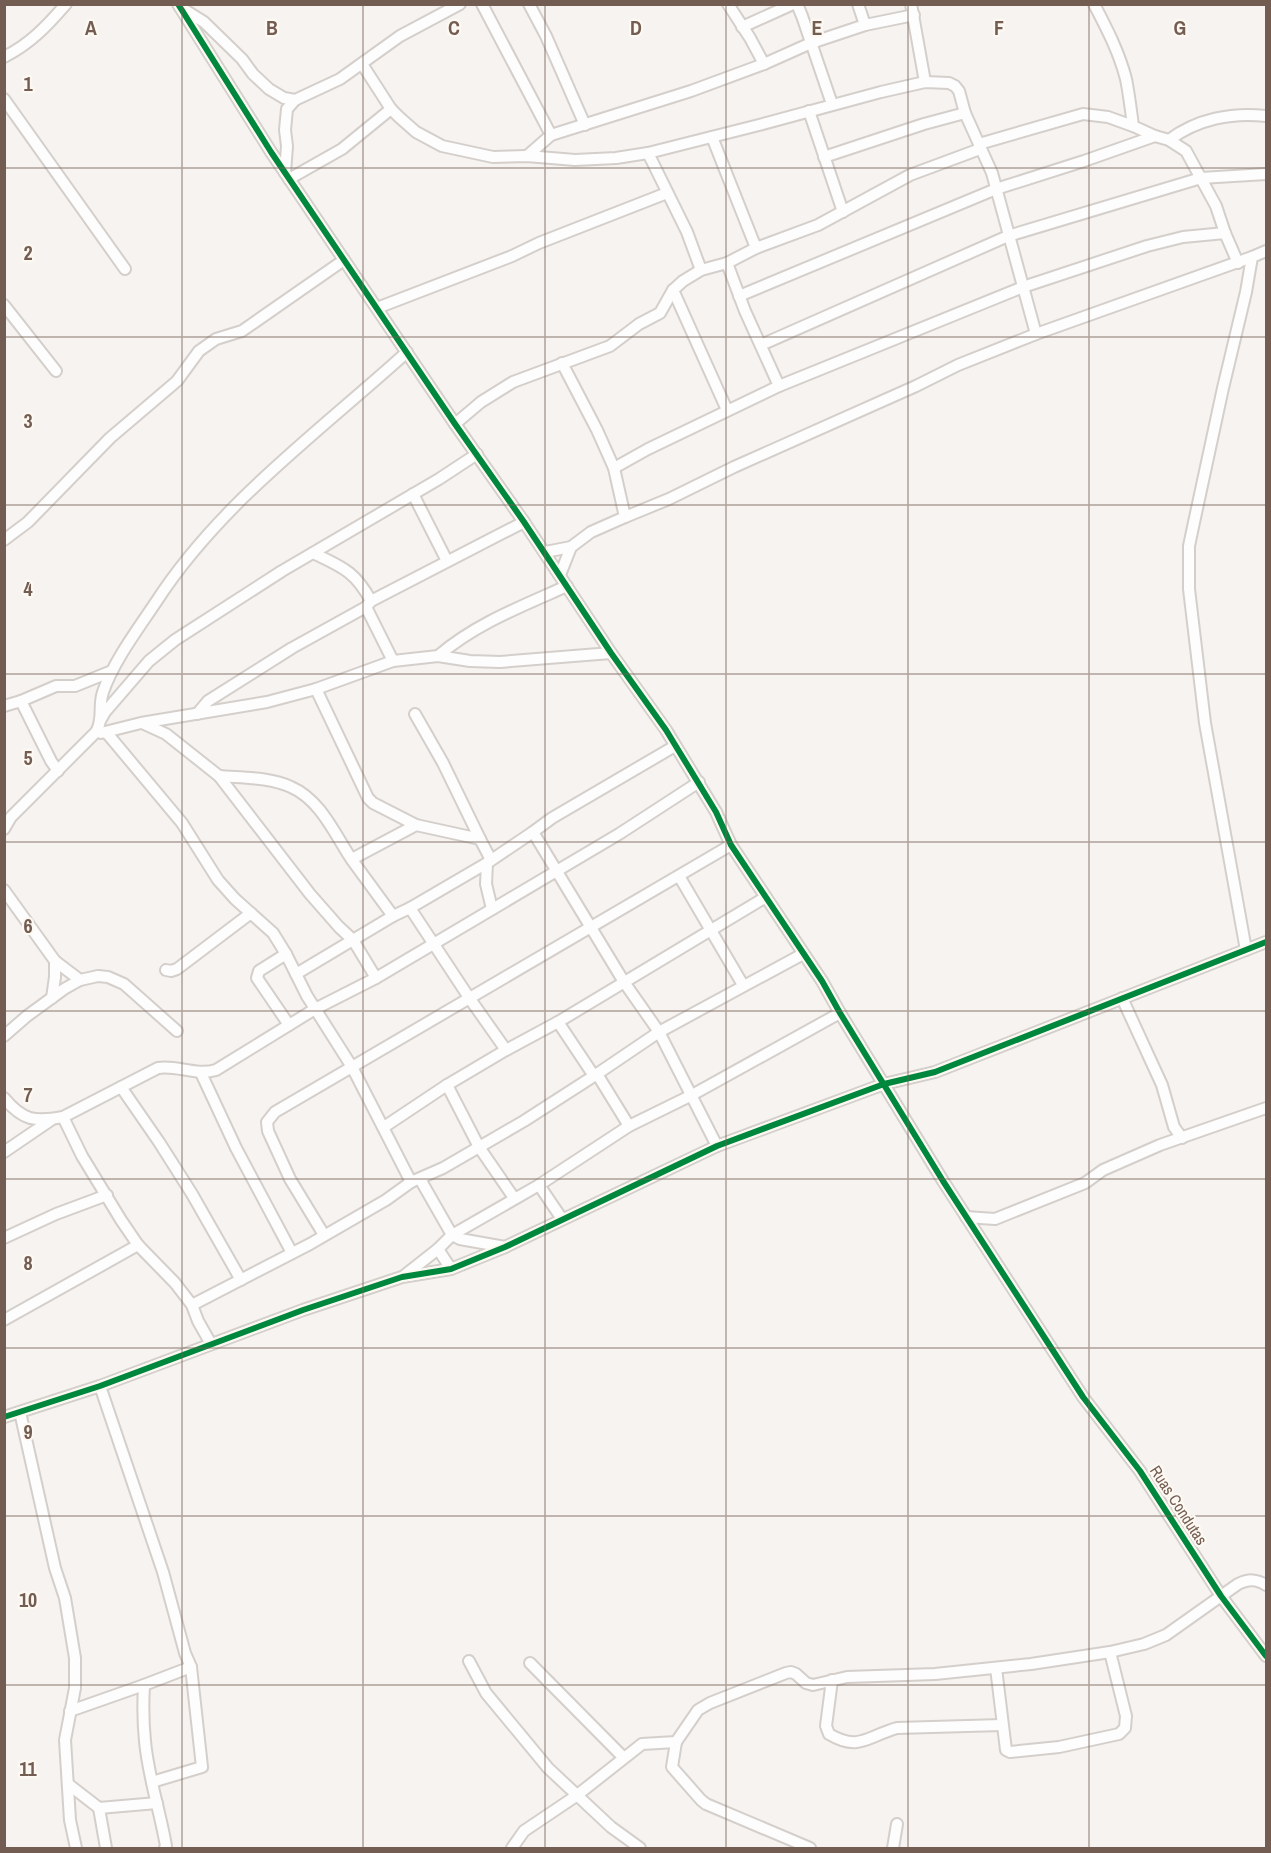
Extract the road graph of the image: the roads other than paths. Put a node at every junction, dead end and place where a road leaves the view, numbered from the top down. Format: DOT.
graph roads {
  1 [pos="66,4"];
  2 [pos="460,4"];
  3 [pos="482,4"];
  4 [pos="529,4"];
  5 [pos="728,4"];
  6 [pos="795,4"];
  7 [pos="858,4"];
  8 [pos="1094,4"];
  9 [pos="180,5"];
  10 [pos="912,10"];
  11 [pos="865,25"];
  12 [pos="742,27"];
  13 [pos="811,43"];
  14 [pos="4,57"];
  15 [pos="362,64"];
  16 [pos="764,64"];
  17 [pos="925,82"];
  18 [pos="4,99"];
  19 [pos="295,100"];
  20 [pos="832,104"];
  21 [pos="391,109"];
  22 [pos="808,111"];
  23 [pos="965,113"];
  24 [pos="1266,116"];
  25 [pos="585,125"];
  26 [pos="1133,126"];
  27 [pos="551,135"];
  28 [pos="1155,136"];
  29 [pos="712,137"];
  30 [pos="1169,140"];
  31 [pos="980,146"];
  32 [pos="648,153"];
  33 [pos="527,156"];
  34 [pos="824,157"];
  35 [pos="1266,174"];
  36 [pos="287,176"];
  37 [pos="1201,178"];
  38 [pos="996,189"];
  39 [pos="667,193"];
  40 [pos="843,212"];
  41 [pos="1225,233"];
  42 [pos="1008,236"];
  43 [pos="756,248"];
  44 [pos="1266,251"];
  45 [pos="1252,257"];
  46 [pos="344,260"];
  47 [pos="727,263"];
  48 [pos="1238,263"];
  49 [pos="124,269"];
  50 [pos="701,270"];
  51 [pos="1023,287"];
  52 [pos="673,290"];
  53 [pos="739,296"];
  54 [pos="4,305"];
  55 [pos="377,308"];
  56 [pos="1036,334"];
  57 [pos="761,345"];
  58 [pos="407,352"];
  59 [pos="562,363"];
  60 [pos="56,371"];
  61 [pos="779,386"];
  62 [pos="727,410"];
  63 [pos="456,424"];
  64 [pos="477,453"];
  65 [pos="614,468"];
  66 [pos="413,494"];
  67 [pos="625,517"];
  68 [pos="524,522"];
  69 [pos="4,540"];
  70 [pos="571,547"];
  71 [pos="545,552"];
  72 [pos="313,554"];
  73 [pos="447,561"];
  74 [pos="560,575"];
  75 [pos="567,586"];
  76 [pos="368,604"];
  77 [pos="611,653"];
  78 [pos="438,656"];
  79 [pos="393,661"];
  80 [pos="112,671"];
  81 [pos="316,688"];
  82 [pos="21,701"];
  83 [pos="6,703"];
  84 [pos="197,714"];
  85 [pos="415,714"];
  86 [pos="101,719"];
  87 [pos="141,723"];
  88 [pos="106,732"];
  89 [pos="92,735"];
  90 [pos="675,746"];
  91 [pos="58,771"];
  92 [pos="219,776"];
  93 [pos="699,782"];
  94 [pos="416,825"];
  95 [pos="4,829"];
  96 [pos="533,832"];
  97 [pos="480,839"];
  98 [pos="731,845"];
  99 [pos="352,859"];
  100 [pos="489,861"];
  101 [pos="555,871"];
  102 [pos="679,876"];
  103 [pos="4,890"];
  104 [pos="766,897"];
  105 [pos="410,908"];
  106 [pos="492,909"];
  107 [pos="251,913"];
  108 [pos="393,916"];
  109 [pos="590,927"];
  110 [pos="710,931"];
  111 [pos="353,940"];
  112 [pos="1266,942"];
  113 [pos="434,944"];
  114 [pos="1246,950"];
  115 [pos="286,954"];
  116 [pos="803,954"];
  117 [pos="55,961"];
  118 [pos="166,970"];
  119 [pos="296,974"];
  120 [pos="376,978"];
  121 [pos="80,980"];
  122 [pos="624,982"];
  123 [pos="743,985"];
  124 [pos="52,998"];
  125 [pos="1122,998"];
  126 [pos="470,999"];
  127 [pos="315,1009"];
  128 [pos="840,1013"];
  129 [pos="558,1022"];
  130 [pos="289,1025"];
  131 [pos="177,1031"];
  132 [pos="659,1032"];
  133 [pos="4,1036"];
  134 [pos="506,1050"];
  135 [pos="352,1067"];
  136 [pos="201,1073"];
  137 [pos="596,1075"];
  138 [pos="884,1084"];
  139 [pos="447,1085"];
  140 [pos="121,1087"];
  141 [pos="692,1095"];
  142 [pos="4,1098"];
  143 [pos="1266,1108"];
  144 [pos="58,1118"];
  145 [pos="384,1126"];
  146 [pos="629,1126"];
  147 [pos="1182,1138"];
  148 [pos="717,1146"];
  149 [pos="479,1147"];
  150 [pos="4,1152"];
  151 [pos="416,1180"];
  152 [pos="538,1185"];
  153 [pos="107,1195"];
  154 [pos="514,1198"];
  155 [pos="966,1217"];
  156 [pos="562,1219"];
  157 [pos="324,1235"];
  158 [pos="452,1235"];
  159 [pos="4,1238"];
  160 [pos="138,1245"];
  161 [pos="505,1247"];
  162 [pos="438,1250"];
  163 [pos="292,1253"];
  164 [pos="451,1269"];
  165 [pos="402,1277"];
  166 [pos="242,1280"];
  167 [pos="192,1305"];
  168 [pos="4,1320"];
  169 [pos="211,1344"];
  170 [pos="100,1386"];
  171 [pos="20,1412"];
  172 [pos="4,1417"];
  173 [pos="1266,1585"];
  174 [pos="1221,1596"];
  175 [pos="1110,1652"];
  176 [pos="1266,1656"];
  177 [pos="469,1661"];
  178 [pos="530,1663"];
  179 [pos="191,1667"];
  180 [pos="996,1668"];
  181 [pos="832,1680"];
  182 [pos="144,1684"];
  183 [pos="70,1711"];
  184 [pos="1002,1725"];
  185 [pos="676,1742"];
  186 [pos="623,1757"];
  187 [pos="152,1782"];
  188 [pos="68,1784"];
  189 [pos="576,1796"];
  190 [pos="157,1803"];
  191 [pos="99,1808"];
  192 [pos="897,1824"];
  193 [pos="76,1848"];
  194 [pos="106,1848"];
  195 [pos="165,1848"];
  196 [pos="512,1848"];
  197 [pos="639,1848"];
  198 [pos="810,1848"];
  199 [pos="893,1848"];
  1 -- 14 [label="street"];
  2 -- 15 [label="street"];
  3 -- 27 [label="street"];
  4 -- 25 [label="street"];
  5 -- 12 [label="street"];
  6 -- 12 [label="street"];
  6 -- 13 [label="street"];
  7 -- 11 [label="street"];
  8 -- 26 [label="street"];
  9 -- 19 [label="street"];
  9 -- 36 [label="street, Ruas Condutas"];
  10 -- 11 [label="street"];
  10 -- 17 [label="street"];
  11 -- 13 [label="street"];
  12 -- 16 [label="street"];
  13 -- 16 [label="street"];
  13 -- 20 [label="street"];
  15 -- 19 [label="street"];
  15 -- 21 [label="street"];
  16 -- 25 [label="street"];
  17 -- 20 [label="street"];
  17 -- 23 [label="street"];
  18 -- 49 [label="street"];
  19 -- 36 [label="street"];
  20 -- 22 [label="street"];
  21 -- 33 [label="street"];
  21 -- 36 [label="street"];
  22 -- 29 [label="street"];
  22 -- 34 [label="street"];
  23 -- 31 [label="street"];
  23 -- 34 [label="street"];
  24 -- 30 [label="street"];
  25 -- 27 [label="street"];
  26 -- 28 [label="street"];
  26 -- 31 [label="street"];
  27 -- 33 [label="street"];
  28 -- 30 [label="street"];
  28 -- 38 [label="street"];
  29 -- 32 [label="street"];
  29 -- 43 [label="street"];
  30 -- 37 [label="street"];
  31 -- 38 [label="street"];
  31 -- 40 [label="street"];
  32 -- 33 [label="street"];
  32 -- 39 [label="street"];
  34 -- 40 [label="street"];
  35 -- 37 [label="street"];
  36 -- 46 [label="street, Ruas Condutas"];
  37 -- 41 [label="street"];
  37 -- 42 [label="street"];
  38 -- 42 [label="street"];
  38 -- 53 [label="street"];
  39 -- 50 [label="street"];
  39 -- 55 [label="street"];
  40 -- 43 [label="street"];
  41 -- 48 [label="street"];
  41 -- 51 [label="street"];
  42 -- 51 [label="street"];
  42 -- 57 [label="street"];
  43 -- 47 [label="street"];
  44 -- 45 [label="street"];
  45 -- 48 [label="street"];
  45 -- 114 [label="street"];
  46 -- 55 [label="street, Ruas Condutas"];
  46 -- 69 [label="street"];
  47 -- 50 [label="street"];
  47 -- 53 [label="street"];
  48 -- 56 [label="street"];
  50 -- 52 [label="street"];
  51 -- 56 [label="street"];
  51 -- 61 [label="street"];
  52 -- 59 [label="street"];
  52 -- 62 [label="street"];
  53 -- 57 [label="street"];
  54 -- 60 [label="street"];
  55 -- 58 [label="street, Ruas Condutas"];
  56 -- 67 [label="street"];
  57 -- 61 [label="street"];
  58 -- 63 [label="street, Ruas Condutas"];
  58 -- 80 [label="street"];
  59 -- 63 [label="street"];
  59 -- 65 [label="street"];
  61 -- 62 [label="street"];
  62 -- 65 [label="street"];
  63 -- 64 [label="street, Ruas Condutas"];
  64 -- 66 [label="street"];
  64 -- 68 [label="street, Ruas Condutas"];
  65 -- 67 [label="street"];
  66 -- 72 [label="street"];
  66 -- 73 [label="street"];
  67 -- 70 [label="street"];
  68 -- 71 [label="street, Ruas Condutas"];
  68 -- 73 [label="street"];
  70 -- 71 [label="street"];
  70 -- 74 [label="street"];
  71 -- 74 [label="street, Ruas Condutas"];
  72 -- 76 [label="street"];
  72 -- 86 [label="street"];
  73 -- 76 [label="street"];
  74 -- 75 [label="street, Ruas Condutas"];
  75 -- 77 [label="street, Ruas Condutas"];
  75 -- 78 [label="street"];
  76 -- 79 [label="street"];
  76 -- 84 [label="street"];
  77 -- 78 [label="street"];
  77 -- 90 [label="street, Ruas Condutas"];
  78 -- 79 [label="street"];
  79 -- 81 [label="street"];
  80 -- 82 [label="street"];
  80 -- 86 [label="street"];
  81 -- 84 [label="street"];
  81 -- 94 [label="street"];
  82 -- 83 [label="street"];
  82 -- 91 [label="street"];
  84 -- 87 [label="street"];
  85 -- 97 [label="street"];
  86 -- 89 [label="street"];
  87 -- 88 [label="street"];
  87 -- 92 [label="street"];
  88 -- 89 [label="street"];
  88 -- 107 [label="street"];
  89 -- 91 [label="street"];
  90 -- 93 [label="street, Ruas Condutas"];
  90 -- 96 [label="street"];
  91 -- 95 [label="street"];
  92 -- 99 [label="street"];
  92 -- 111 [label="street"];
  93 -- 98 [label="street, Ruas Condutas"];
  93 -- 101 [label="street"];
  94 -- 97 [label="street"];
  94 -- 99 [label="street"];
  96 -- 100 [label="street"];
  96 -- 101 [label="street"];
  97 -- 100 [label="street"];
  98 -- 102 [label="street"];
  98 -- 104 [label="street, Ruas Condutas"];
  99 -- 108 [label="street"];
  100 -- 105 [label="street"];
  100 -- 106 [label="street"];
  101 -- 106 [label="street"];
  101 -- 109 [label="street"];
  102 -- 109 [label="street"];
  102 -- 110 [label="street"];
  103 -- 117 [label="street"];
  104 -- 110 [label="street"];
  104 -- 116 [label="street, Ruas Condutas"];
  105 -- 108 [label="street"];
  105 -- 113 [label="street"];
  106 -- 113 [label="street"];
  107 -- 115 [label="street"];
  107 -- 118 [label="street"];
  108 -- 111 [label="street"];
  109 -- 122 [label="street"];
  109 -- 126 [label="street"];
  110 -- 122 [label="street"];
  110 -- 123 [label="street"];
  111 -- 119 [label="street"];
  111 -- 120 [label="street"];
  112 -- 114 [label="street"];
  113 -- 120 [label="street"];
  113 -- 126 [label="street"];
  114 -- 125 [label="street"];
  115 -- 119 [label="street"];
  115 -- 130 [label="street"];
  116 -- 123 [label="street"];
  116 -- 128 [label="street, Ruas Condutas"];
  117 -- 121 [label="street"];
  117 -- 124 [label="street"];
  119 -- 127 [label="street"];
  120 -- 127 [label="street"];
  121 -- 124 [label="street"];
  121 -- 131 [label="street"];
  122 -- 129 [label="street"];
  122 -- 132 [label="street"];
  123 -- 132 [label="street"];
  124 -- 133 [label="street"];
  125 -- 138 [label="street"];
  125 -- 147 [label="street"];
  126 -- 134 [label="street"];
  126 -- 135 [label="street"];
  127 -- 130 [label="street"];
  127 -- 135 [label="street"];
  128 -- 138 [label="street, Ruas Condutas"];
  128 -- 141 [label="street"];
  129 -- 134 [label="street"];
  129 -- 137 [label="street"];
  130 -- 136 [label="street"];
  132 -- 137 [label="street"];
  132 -- 141 [label="street"];
  134 -- 139 [label="street"];
  135 -- 145 [label="street"];
  135 -- 157 [label="street"];
  136 -- 140 [label="street"];
  136 -- 163 [label="street"];
  137 -- 146 [label="street"];
  137 -- 149 [label="street"];
  138 -- 148 [label="street"];
  138 -- 155 [label="street, Ruas Condutas"];
  139 -- 145 [label="street"];
  139 -- 149 [label="street"];
  140 -- 144 [label="street"];
  140 -- 166 [label="street"];
  141 -- 146 [label="street"];
  141 -- 148 [label="street"];
  142 -- 144 [label="street"];
  143 -- 147 [label="street"];
  144 -- 150 [label="street"];
  144 -- 153 [label="street"];
  145 -- 151 [label="street"];
  146 -- 152 [label="street"];
  147 -- 155 [label="street"];
  148 -- 156 [label="street"];
  149 -- 151 [label="street"];
  149 -- 154 [label="street"];
  151 -- 157 [label="street"];
  151 -- 158 [label="street"];
  152 -- 154 [label="street"];
  152 -- 156 [label="street"];
  153 -- 159 [label="street"];
  153 -- 160 [label="street"];
  154 -- 158 [label="street"];
  155 -- 174 [label="street, Ruas Condutas"];
  156 -- 161 [label="street"];
  157 -- 163 [label="street"];
  158 -- 161 [label="street"];
  158 -- 162 [label="street"];
  160 -- 167 [label="street"];
  160 -- 168 [label="street"];
  161 -- 164 [label="street"];
  162 -- 164 [label="street"];
  162 -- 165 [label="street"];
  163 -- 166 [label="street"];
  164 -- 165 [label="street"];
  165 -- 169 [label="street"];
  166 -- 167 [label="street"];
  167 -- 169 [label="street"];
  169 -- 170 [label="street"];
  170 -- 171 [label="street"];
  170 -- 179 [label="street"];
  171 -- 172 [label="street"];
  171 -- 183 [label="street"];
  173 -- 174 [label="street"];
  174 -- 175 [label="street"];
  174 -- 176 [label="street, Ruas Condutas"];
  175 -- 180 [label="street"];
  175 -- 184 [label="street"];
  177 -- 189 [label="street"];
  178 -- 186 [label="street"];
  179 -- 182 [label="street"];
  179 -- 187 [label="street"];
  180 -- 181 [label="street"];
  180 -- 184 [label="street"];
  181 -- 184 [label="street"];
  181 -- 185 [label="street"];
  182 -- 183 [label="street"];
  182 -- 187 [label="street"];
  183 -- 188 [label="street"];
  185 -- 186 [label="street"];
  185 -- 198 [label="street"];
  186 -- 189 [label="street"];
  187 -- 190 [label="street"];
  188 -- 191 [label="street"];
  188 -- 193 [label="street"];
  189 -- 196 [label="street"];
  189 -- 197 [label="street"];
  190 -- 191 [label="street"];
  190 -- 195 [label="street"];
  191 -- 194 [label="street"];
  192 -- 199 [label="street"];
}
